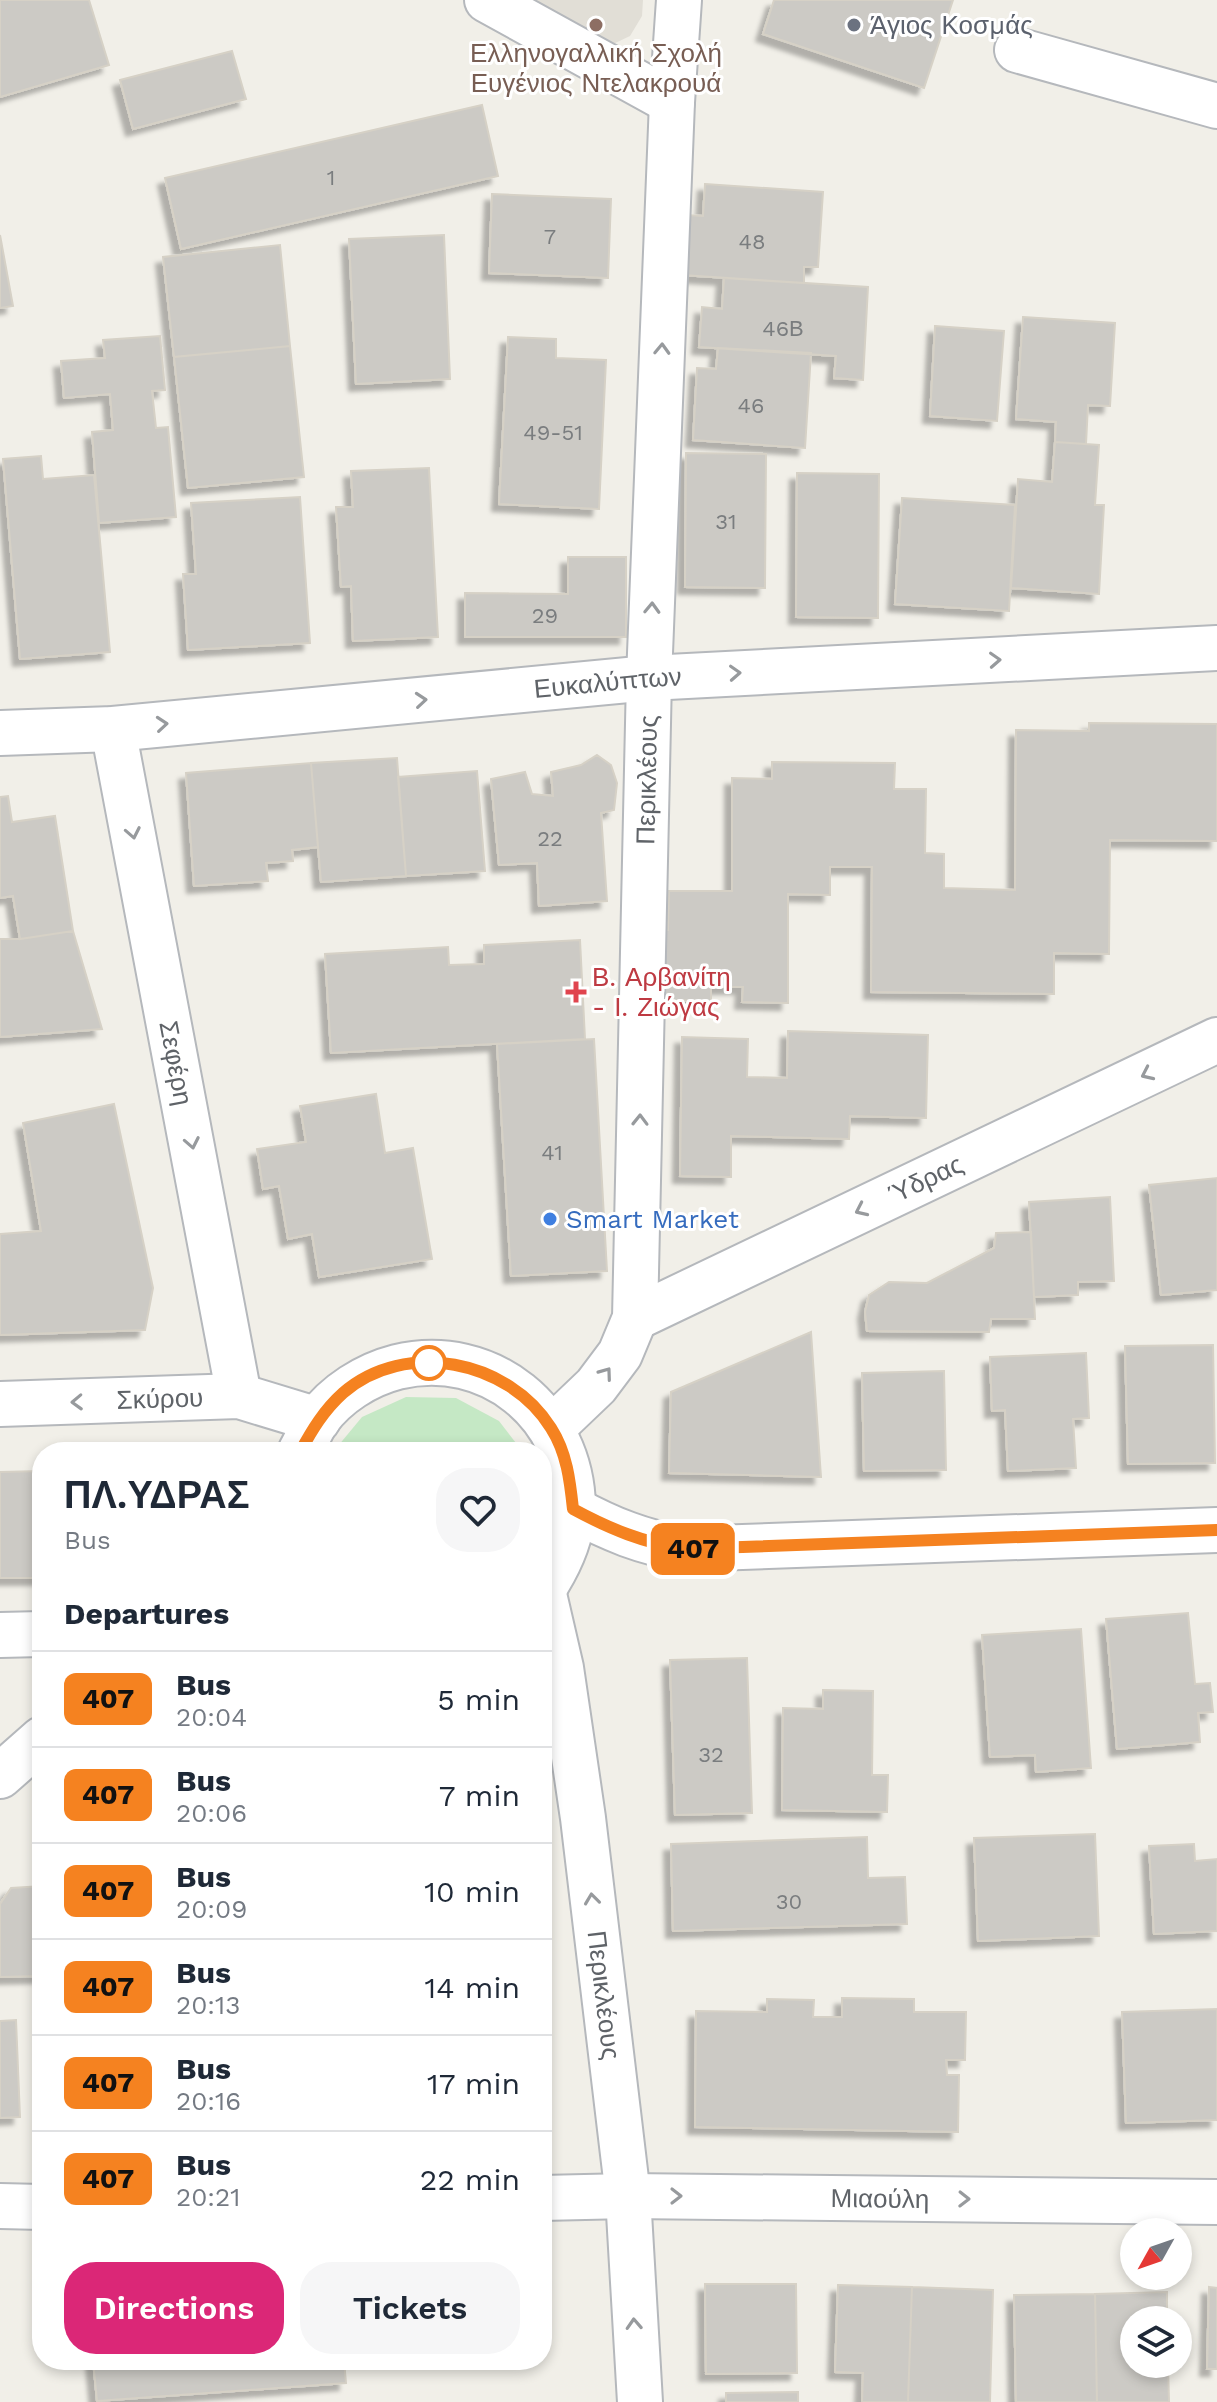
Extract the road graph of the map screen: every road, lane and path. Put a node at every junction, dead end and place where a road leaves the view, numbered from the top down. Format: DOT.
graph roads {
  1 [pos="487,0"];
  2 [pos="679,0"];
  3 [pos="1017,50"];
  4 [pos="672,102"];
  5 [pos="1217,106"];
  6 [pos="1217,648"];
  7 [pos="649,678"];
  8 [pos="113,729"];
  9 [pos="0,733"];
  10 [pos="1217,1040"];
  11 [pos="635,1318"];
  12 [pos="239,1396"];
  13 [pos="0,1404"];
  14 [pos="552,1428"];
  15 [pos="309,1436"];
  16 [pos="573,1509"];
  17 [pos="1217,1530"];
  18 [pos="552,1575"];
  19 [pos="552,1630"];
  20 [pos="32,1634"];
  21 [pos="0,1635"];
  22 [pos="32,1748"];
  23 [pos="0,1776"];
  24 [pos="628,2196"];
  25 [pos="552,2198"];
  26 [pos="1217,2202"];
  27 [pos="0,2206"];
  28 [pos="32,2207"];
  29 [pos="640,2402"];
  1 -- 4 [label="street"];
  2 -- 4 [label="street, Περικλέους"];
  3 -- 5 [label="street"];
  7 -- 4 [label="street, Περικλέους, one-way"];
  7 -- 6 [label="street, Ευκαλύπτων, one-way"];
  8 -- 7 [label="street, Ευκαλύπτων, one-way"];
  11 -- 7 [label="street, Περικλέους, one-way"];
  8 -- 9 [label="street, Ευκαλύπτων"];
  8 -- 12 [label="street, Σεφέρη, one-way"];
  10 -- 11 [label="street, Ύδρας, one-way"];
  14 -- 11 [label="street, Περικλέους, one-way"];
  12 -- 13 [label="street, Σκύρου, one-way"];
  12 -- 15 [label="street, Σκύρου"];
  14 -- 15 [label="street"];
  14 -- 16 [label="street"];
  16 -- 17 [label="street"];
  16 -- 18 [label="street"];
  24 -- 19 [label="street, Περικλέους, one-way"];
  20 -- 21 [label="street"];
  22 -- 23 [label="street"];
  24 -- 25 [label="street, Μιαούλη"];
  24 -- 26 [label="street, Μιαούλη, one-way"];
  29 -- 24 [label="street, Περικλέους, one-way"];
  27 -- 28 [label="street"];
}
